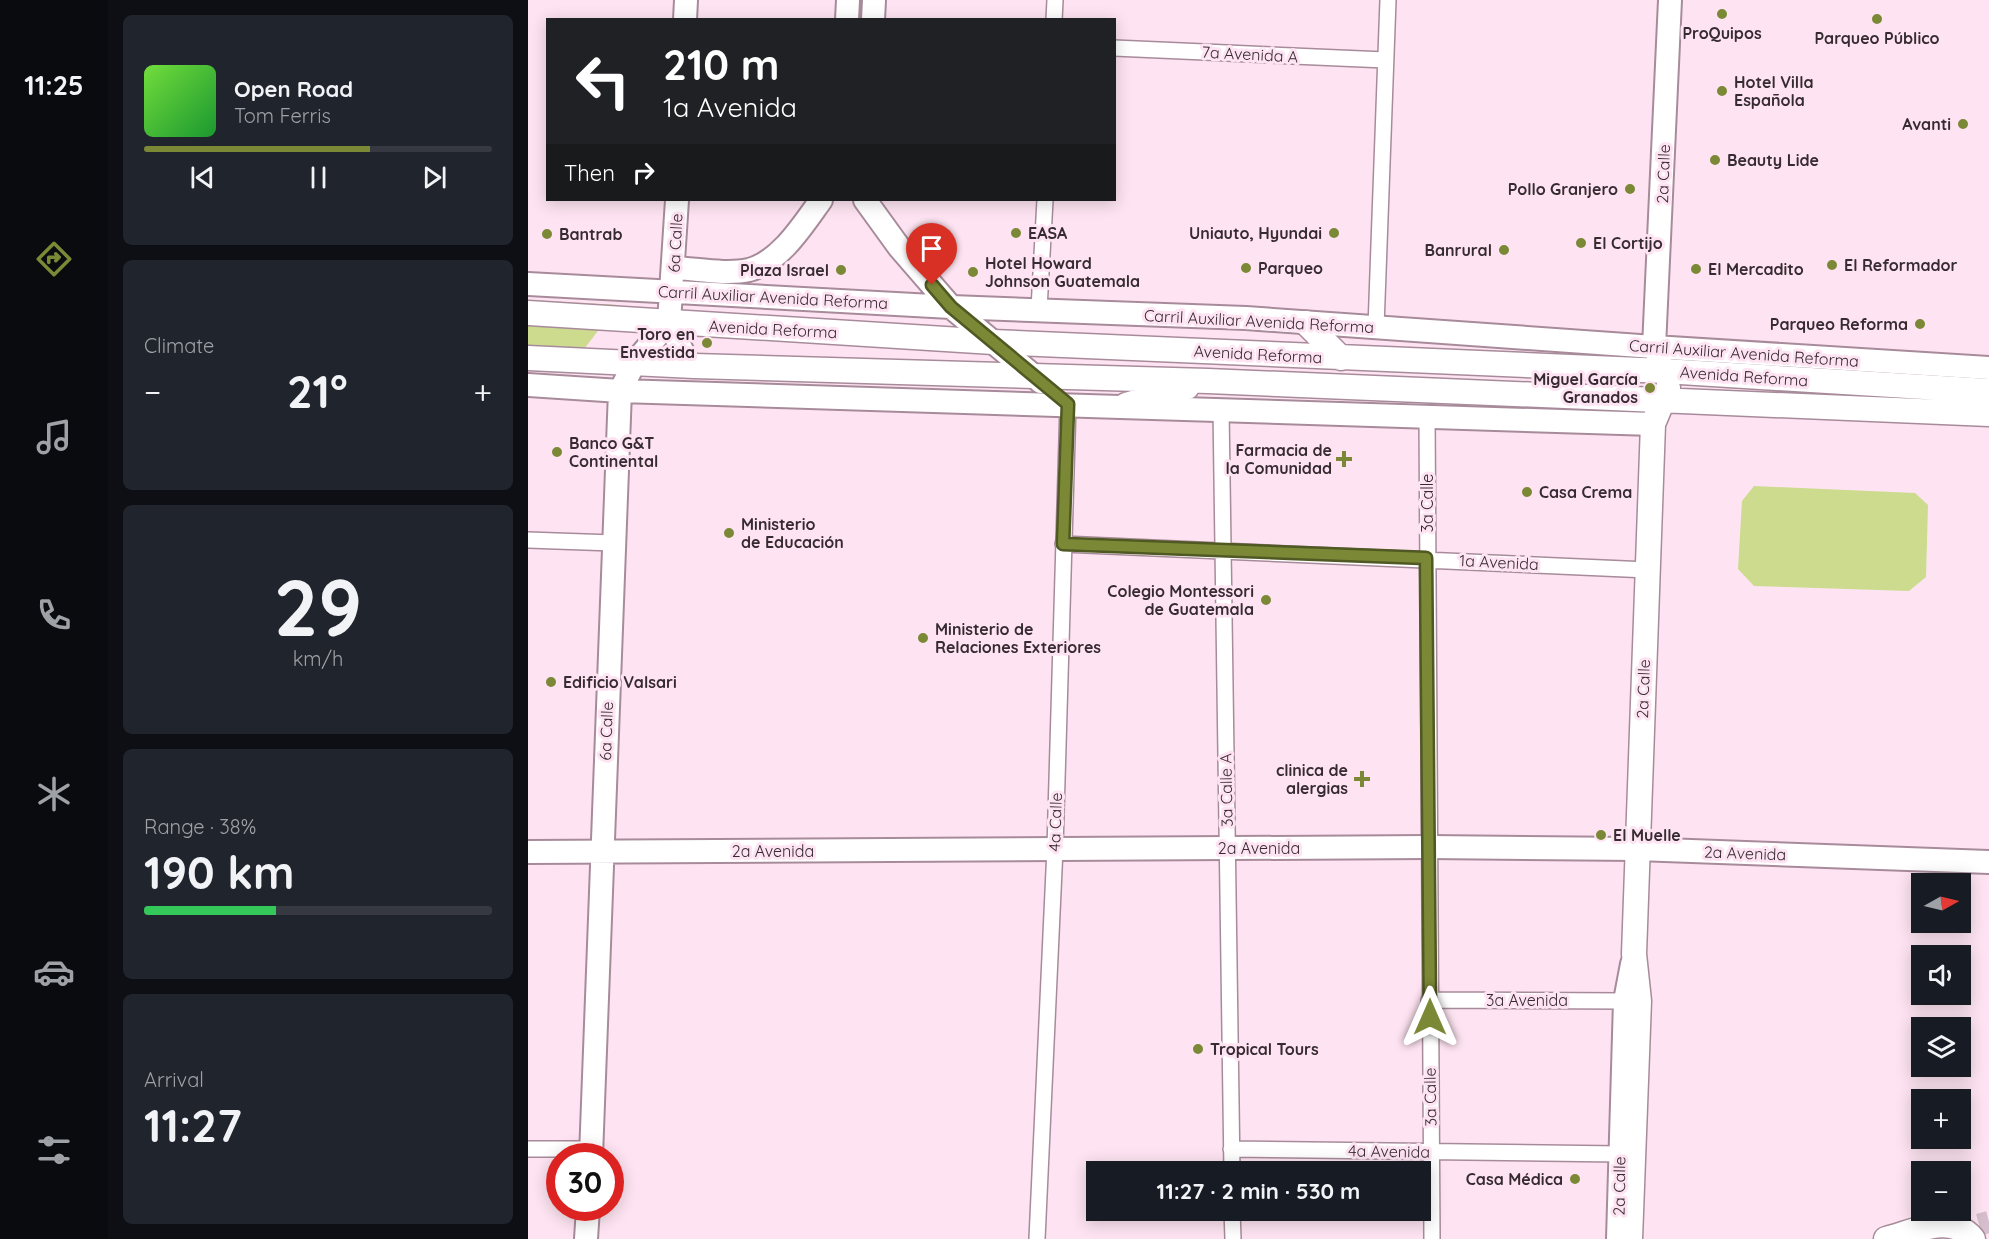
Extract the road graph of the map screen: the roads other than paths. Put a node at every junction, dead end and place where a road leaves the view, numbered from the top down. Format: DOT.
graph roads {
  1 [pos="686,0"];
  2 [pos="848,0"];
  3 [pos="874,0"];
  4 [pos="1055,0"];
  5 [pos="1388,0"];
  6 [pos="1670,0"];
  7 [pos="685,18"];
  8 [pos="847,18"];
  9 [pos="873,18"];
  10 [pos="1054,18"];
  11 [pos="1116,48"];
  12 [pos="1385,60"];
  13 [pos="677,201"];
  14 [pos="820,201"];
  15 [pos="866,201"];
  16 [pos="1045,201"];
  17 [pos="674,268"];
  18 [pos="528,284"];
  19 [pos="672,292"];
  20 [pos="951,307"];
  21 [pos="1039,309"];
  22 [pos="528,313"];
  23 [pos="669,322"];
  24 [pos="1306,323"];
  25 [pos="1376,327"];
  26 [pos="993,342"];
  27 [pos="1654,347"];
  28 [pos="528,357"];
  29 [pos="1341,357"];
  30 [pos="635,362"];
  31 [pos="689,366"];
  32 [pos="1989,368"];
  33 [pos="1652,371"];
  34 [pos="1032,375"];
  35 [pos="1208,381"];
  36 [pos="528,385"];
  37 [pos="620,391"];
  38 [pos="1989,391"];
  39 [pos="1652,401"];
  40 [pos="1068,404"];
  41 [pos="1126,405"];
  42 [pos="1221,409"];
  43 [pos="1989,414"];
  44 [pos="1427,415"];
  45 [pos="1653,424"];
  46 [pos="528,540"];
  47 [pos="612,543"];
  48 [pos="1063,544"];
  49 [pos="1222,551"];
  50 [pos="1426,558"];
  51 [pos="1648,570"];
  52 [pos="1429,847"];
  53 [pos="1055,848"];
  54 [pos="1227,848"];
  55 [pos="1636,849"];
  56 [pos="528,852"];
  57 [pos="601,852"];
  58 [pos="1989,862"];
  59 [pos="1634,954"];
  60 [pos="1429,1000"];
  61 [pos="1625,1001"];
  62 [pos="591,1143"];
  63 [pos="528,1149"];
  64 [pos="1231,1149"];
  65 [pos="546,1150"];
  66 [pos="1431,1151"];
  67 [pos="1620,1154"];
  68 [pos="1232,1161"];
  69 [pos="587,1221"];
  70 [pos="1232,1221"];
  71 [pos="586,1239"];
  72 [pos="1037,1239"];
  73 [pos="1233,1239"];
  74 [pos="1432,1239"];
  75 [pos="1618,1239"];
  76 [pos="1630,1239"];
  77 [pos="1886,1239"];
  78 [pos="1972,1239"];
  1 -- 7 [label="street"];
  2 -- 8 [label="street"];
  3 -- 9 [label="street"];
  4 -- 10 [label="street"];
  5 -- 12 [label="street"];
  6 -- 27 [label="street, 2a Calle"];
  11 -- 12 [label="street, 7a Avenida A"];
  12 -- 25 [label="street"];
  13 -- 17 [label="street, 6a Calle"];
  14 -- 17 [label="street"];
  15 -- 20 [label="street"];
  16 -- 21 [label="street"];
  17 -- 19 [label="street, 6a Calle"];
  18 -- 19 [label="street, Carril Auxiliar Avenida Reforma"];
  19 -- 20 [label="street, Carril Auxiliar Avenida Reforma"];
  19 -- 23 [label="street, 6a Calle"];
  20 -- 21 [label="street, Carril Auxiliar Avenida Reforma"];
  20 -- 26 [label="street"];
  21 -- 24 [label="street, Carril Auxiliar Avenida Reforma"];
  22 -- 23 [label="main road, Avenida Reforma"];
  23 -- 26 [label="main road, Avenida Reforma"];
  23 -- 30 [label="street, 6a Calle"];
  23 -- 31 [label="street"];
  24 -- 25 [label="street, Carril Auxiliar Avenida Reforma"];
  24 -- 29 [label="main road"];
  25 -- 27 [label="street, Carril Auxiliar Avenida Reforma"];
  26 -- 29 [label="main road, Avenida Reforma"];
  26 -- 34 [label="street"];
  27 -- 32 [label="street, Carril Auxiliar Avenida Reforma"];
  27 -- 33 [label="street, 2a Calle"];
  28 -- 30 [label="main road, Avenida Reforma"];
  29 -- 33 [label="main road, Avenida Reforma"];
  30 -- 31 [label="main road, Avenida Reforma"];
  30 -- 37 [label="street, 6a Calle"];
  31 -- 34 [label="main road, Avenida Reforma"];
  33 -- 38 [label="main road, Avenida Reforma"];
  33 -- 39 [label="main road, 2a Calle"];
  34 -- 35 [label="main road, Avenida Reforma"];
  34 -- 40 [label="street"];
  35 -- 39 [label="main road, Avenida Reforma"];
  35 -- 41 [label="main road"];
  36 -- 37 [label="street"];
  37 -- 40 [label="street"];
  37 -- 47 [label="street, 6a Calle"];
  39 -- 43 [label="main road, Avenida Reforma"];
  39 -- 45 [label="main road, 2a Calle"];
  40 -- 41 [label="street"];
  40 -- 48 [label="street, 4a Calle"];
  41 -- 42 [label="street"];
  42 -- 44 [label="street"];
  42 -- 49 [label="street, 3a Calle A"];
  44 -- 45 [label="street"];
  44 -- 50 [label="street, 3a Calle"];
  45 -- 51 [label="main road, 2a Calle"];
  46 -- 47 [label="street"];
  47 -- 57 [label="street, 6a Calle"];
  48 -- 49 [label="street, 1a Avenida"];
  48 -- 53 [label="street, 4a Calle"];
  49 -- 50 [label="street, 1a Avenida"];
  49 -- 54 [label="street, 3a Calle A"];
  50 -- 51 [label="street, 1a Avenida"];
  50 -- 52 [label="street, 3a Calle"];
  51 -- 55 [label="main road, 2a Calle"];
  52 -- 54 [label="street, 2a Avenida"];
  52 -- 55 [label="street, 2a Avenida"];
  52 -- 60 [label="street, 3a Calle"];
  53 -- 54 [label="street, 2a Avenida"];
  53 -- 57 [label="street, 2a Avenida"];
  53 -- 72 [label="street, 4a Calle"];
  54 -- 64 [label="street, 3a Calle A"];
  55 -- 58 [label="street, 2a Avenida"];
  55 -- 59 [label="main road, 2a Calle"];
  56 -- 57 [label="street, 2a Avenida"];
  57 -- 62 [label="street, 6a Calle"];
  59 -- 61 [label="street, 2a Calle"];
  59 -- 76 [label="main road, 2a Calle"];
  60 -- 61 [label="street, 3a Avenida"];
  60 -- 66 [label="street, 3a Calle"];
  61 -- 67 [label="street, 2a Calle"];
  63 -- 65 [label="street"];
  64 -- 66 [label="street, 4a Avenida"];
  64 -- 68 [label="street, 3a Calle A"];
  66 -- 67 [label="street, 4a Avenida"];
  66 -- 74 [label="street, 3a Calle"];
  67 -- 75 [label="street, 2a Calle"];
  69 -- 71 [label="street"];
  70 -- 73 [label="street"];
  77 -- 78 [label="main road"];
}
